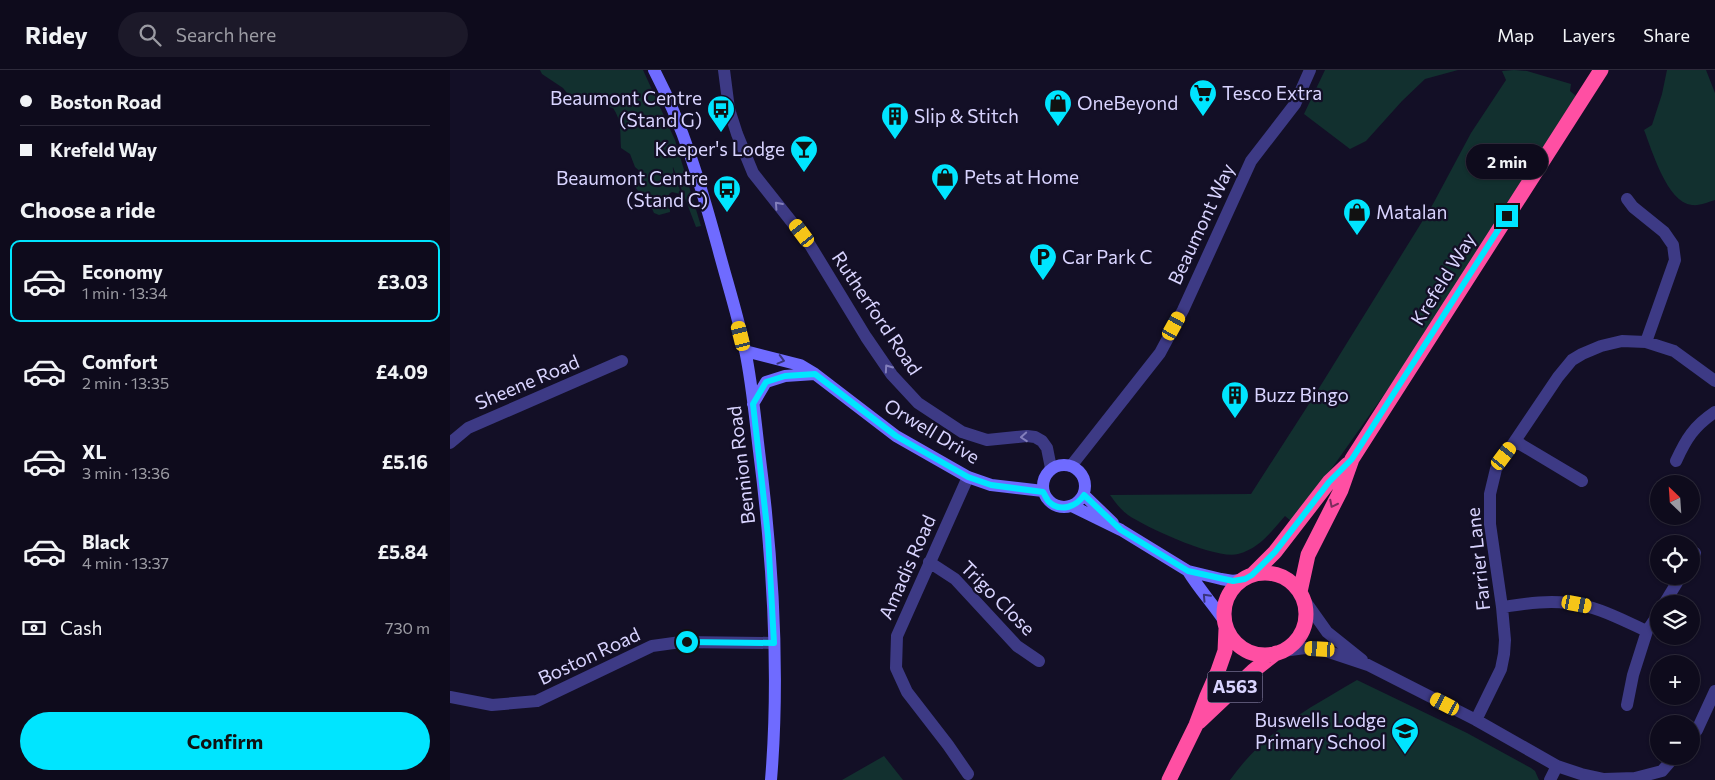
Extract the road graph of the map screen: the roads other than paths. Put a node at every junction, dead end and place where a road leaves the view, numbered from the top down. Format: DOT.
graph roads {
  1 [pos="654,70"];
  2 [pos="724,70"];
  3 [pos="1310,70"];
  4 [pos="1601,70"];
  5 [pos="1627,200"];
  6 [pos="1646,342"];
  7 [pos="745,351"];
  8 [pos="622,361"];
  9 [pos="815,374"];
  10 [pos="1715,381"];
  11 [pos="753,404"];
  12 [pos="1715,412"];
  13 [pos="1515,441"];
  14 [pos="450,443"];
  15 [pos="1352,459"];
  16 [pos="1676,461"];
  17 [pos="1071,466"];
  18 [pos="1051,468"];
  19 [pos="968,477"];
  20 [pos="1582,481"];
  21 [pos="1043,492"];
  22 [pos="1084,495"];
  23 [pos="1072,506"];
  24 [pos="1121,530"];
  25 [pos="929,562"];
  26 [pos="1188,571"];
  27 [pos="1248,577"];
  28 [pos="1302,596"];
  29 [pos="1502,607"];
  30 [pos="1226,625"];
  31 [pos="1650,626"];
  32 [pos="1647,631"];
  33 [pos="774,643"];
  34 [pos="1280,652"];
  35 [pos="1040,661"];
  36 [pos="1368,665"];
  37 [pos="1715,691"];
  38 [pos="450,697"];
  39 [pos="1626,705"];
  40 [pos="1476,720"];
  41 [pos="1700,722"];
  42 [pos="1196,725"];
  43 [pos="1670,765"];
  44 [pos="1557,766"];
  45 [pos="968,774"];
  46 [pos="1664,776"];
  47 [pos="771,780"];
  48 [pos="1169,780"];
  49 [pos="1550,780"];
  1 -- 7 [label="street, Bennion Road"];
  18 -- 2 [label="street, Rutherford Road, one-way"];
  3 -- 17 [label="street, Beaumont Way"];
  4 -- 15 [label="highway, Krefeld Way"];
  5 -- 6 [label="street"];
  6 -- 10 [label="street, Farrier Lane"];
  6 -- 13 [label="street, Farrier Lane"];
  7 -- 9 [label="street, Orwell Drive, one-way"];
  7 -- 11 [label="street, Bennion Road"];
  8 -- 14 [label="street, Sheene Road"];
  9 -- 11 [label="street"];
  9 -- 19 [label="street, Orwell Drive"];
  11 -- 33 [label="street, Bennion Road"];
  12 -- 16 [label="street"];
  13 -- 20 [label="street"];
  13 -- 29 [label="street, Farrier Lane"];
  15 -- 27 [label="highway, Krefeld Way"];
  15 -- 28 [label="highway, Krefeld Way, one-way"];
  17 -- 18 [label="street"];
  17 -- 22 [label="street"];
  18 -- 21 [label="street"];
  19 -- 21 [label="street, Orwell Drive"];
  19 -- 25 [label="street, Amadis Road"];
  21 -- 23 [label="street"];
  22 -- 23 [label="street"];
  22 -- 24 [label="street"];
  23 -- 24 [label="street"];
  24 -- 26 [label="street"];
  25 -- 35 [label="street, Trigo Close"];
  25 -- 45 [label="street, Amadis Road"];
  26 -- 27 [label="street"];
  30 -- 26 [label="street, one-way"];
  27 -- 28 [label="highway"];
  27 -- 30 [label="highway"];
  28 -- 34 [label="highway"];
  28 -- 36 [label="street"];
  29 -- 32 [label="street"];
  29 -- 40 [label="street, Farrier Lane"];
  30 -- 34 [label="highway"];
  30 -- 42 [label="highway, A563"];
  31 -- 32 [label="street"];
  32 -- 39 [label="street"];
  33 -- 38 [label="street, Boston Road"];
  33 -- 47 [label="street, Bennion Road"];
  34 -- 36 [label="street"];
  34 -- 42 [label="highway, A563"];
  36 -- 40 [label="street"];
  37 -- 41 [label="street"];
  40 -- 44 [label="street"];
  42 -- 48 [label="highway, A563"];
  43 -- 46 [label="street"];
  44 -- 46 [label="street"];
  44 -- 49 [label="street"];
}
